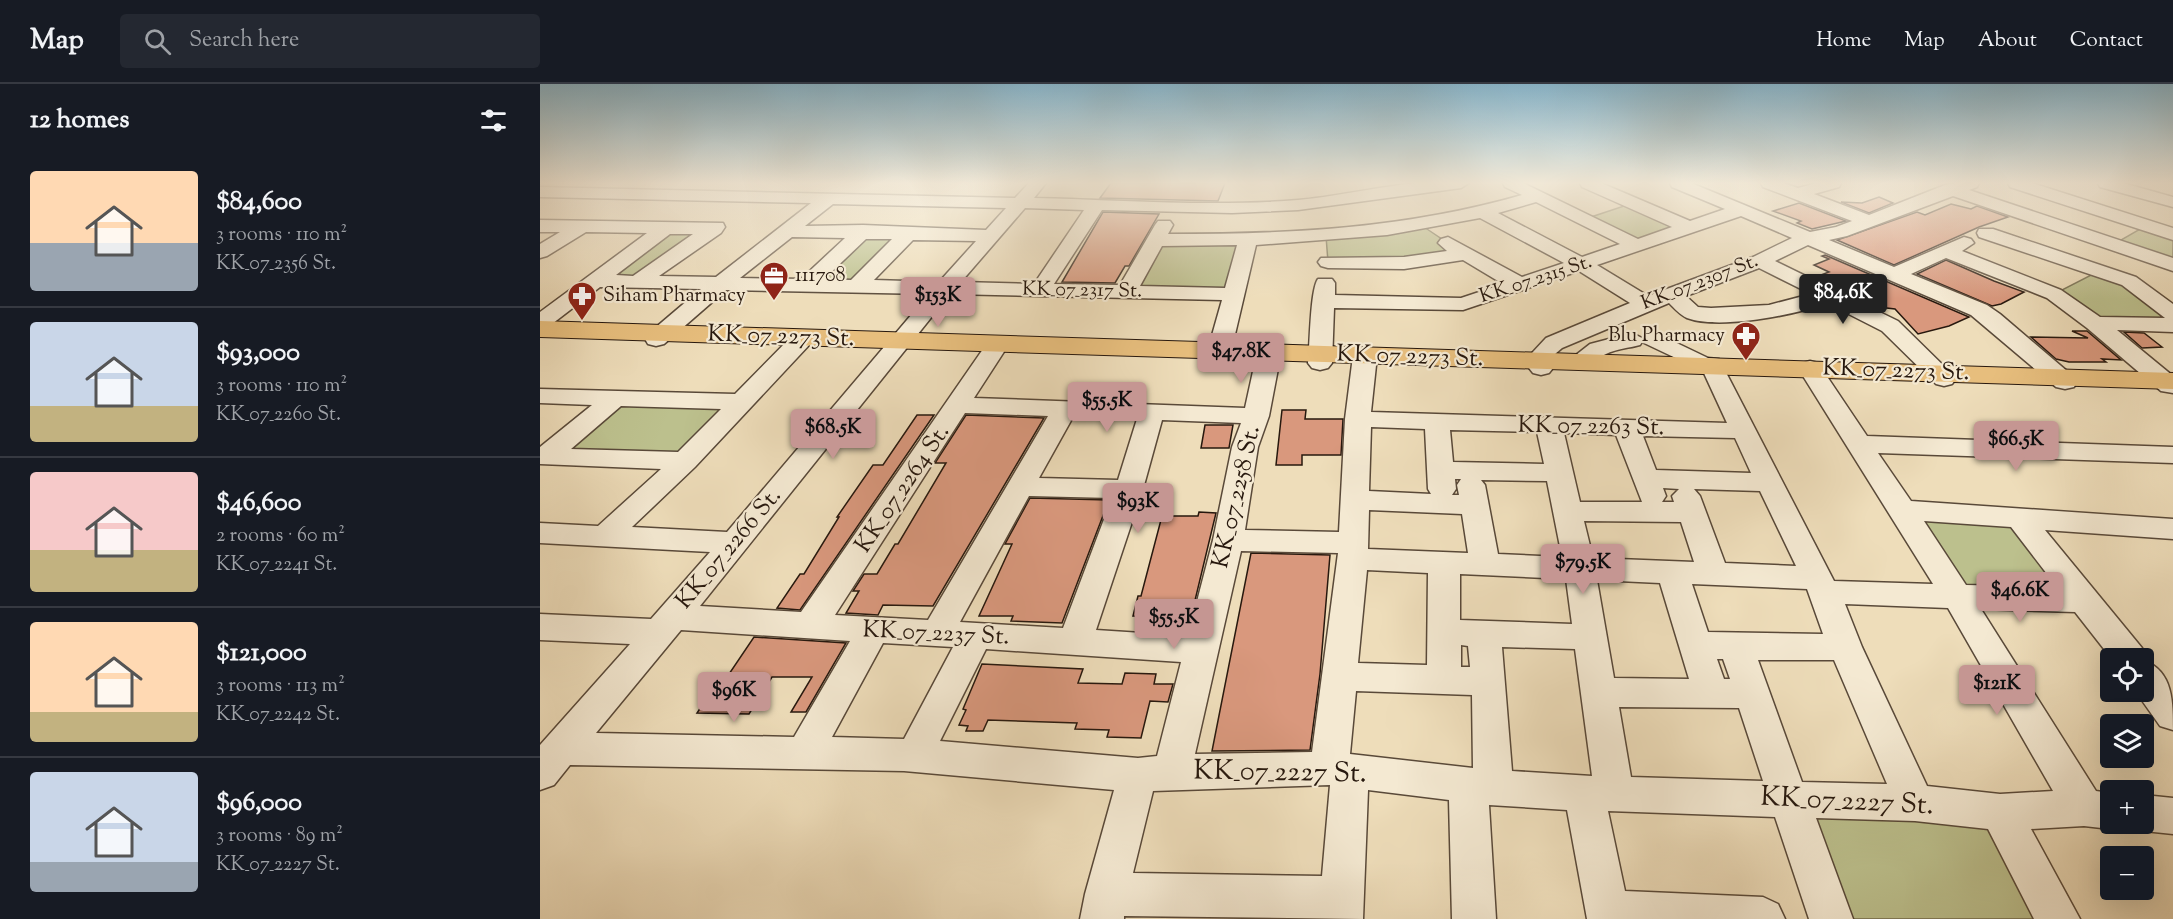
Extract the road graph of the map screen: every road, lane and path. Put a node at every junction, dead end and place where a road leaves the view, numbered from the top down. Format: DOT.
graph roads {
  1 [pos="591,222"];
  2 [pos="723,222"];
  3 [pos="799,222"];
  4 [pos="1004,222"];
  5 [pos="1085,222"];
  6 [pos="1164,222"];
  7 [pos="1273,222"];
  8 [pos="1387,222"];
  9 [pos="1436,222"];
  10 [pos="1507,222"];
  11 [pos="1591,222"];
  12 [pos="1676,222"];
  13 [pos="1707,222"];
  14 [pos="1769,222"];
  15 [pos="1866,222"];
  16 [pos="2011,222"];
  17 [pos="2047,222"];
  18 [pos="2138,222"];
  19 [pos="2154,222"];
  20 [pos="1421,225"];
  21 [pos="2147,225"];
  22 [pos="540,226"];
  23 [pos="580,228"];
  24 [pos="1393,228"];
  25 [pos="1690,228"];
  26 [pos="665,229"];
  27 [pos="714,229"];
  28 [pos="788,231"];
  29 [pos="862,231"];
  30 [pos="909,233"];
  31 [pos="1986,233"];
  32 [pos="2173,234"];
  33 [pos="992,236"];
  34 [pos="1326,236"];
  35 [pos="1806,238"];
  36 [pos="1276,239"];
  37 [pos="1156,240"];
  38 [pos="1248,240"];
  39 [pos="2114,244"];
  40 [pos="1638,246"];
  41 [pos="540,252"];
  42 [pos="1947,252"];
  43 [pos="1464,254"];
  44 [pos="1760,261"];
  45 [pos="1328,262"];
  46 [pos="1582,265"];
  47 [pos="2173,265"];
  48 [pos="2097,272"];
  49 [pos="1895,274"];
  50 [pos="596,281"];
  51 [pos="639,281"];
  52 [pos="2129,281"];
  53 [pos="2173,281"];
  54 [pos="720,284"];
  55 [pos="1520,285"];
  56 [pos="805,286"];
  57 [pos="857,286"];
  58 [pos="944,289"];
  59 [pos="1040,290"];
  60 [pos="1127,291"];
  61 [pos="1234,294"];
  62 [pos="1672,294"];
  63 [pos="2054,294"];
  64 [pos="1828,295"];
  65 [pos="1323,301"];
  66 [pos="1646,304"];
  67 [pos="2173,314"];
  68 [pos="540,322"];
  69 [pos="2095,323"];
  70 [pos="2173,326"];
  71 [pos="540,329"];
  72 [pos="540,336"];
  73 [pos="659,336"];
  74 [pos="800,342"];
  75 [pos="899,345"];
  76 [pos="995,348"];
  77 [pos="1218,356"];
  78 [pos="1268,357"];
  79 [pos="1321,359"];
  80 [pos="1365,360"];
  81 [pos="1579,362"];
  82 [pos="1541,364"];
  83 [pos="1709,366"];
  84 [pos="1812,372"];
  85 [pos="1941,376"];
  86 [pos="2062,380"];
  87 [pos="2170,383"];
  88 [pos="540,396"];
  89 [pos="615,398"];
  90 [pos="743,402"];
  91 [pos="959,405"];
  92 [pos="1064,410"];
  93 [pos="1152,412"];
  94 [pos="1256,416"];
  95 [pos="1358,419"];
  96 [pos="1437,422"];
  97 [pos="1549,426"];
  98 [pos="1627,428"];
  99 [pos="1745,431"];
  100 [pos="1860,444"];
  101 [pos="2173,455"];
  102 [pos="543,457"];
  103 [pos="685,460"];
  104 [pos="1441,470"];
  105 [pos="1469,471"];
  106 [pos="1560,473"];
  107 [pos="1648,479"];
  108 [pos="1679,480"];
  109 [pos="1768,482"];
  110 [pos="1020,487"];
  111 [pos="1129,489"];
  112 [pos="1355,500"];
  113 [pos="1443,504"];
  114 [pos="1474,505"];
  115 [pos="1900,510"];
  116 [pos="1568,511"];
  117 [pos="1656,511"];
  118 [pos="1692,512"];
  119 [pos="2019,518"];
  120 [pos="540,533"];
  121 [pos="2167,535"];
  122 [pos="605,536"];
  123 [pos="1228,540"];
  124 [pos="735,543"];
  125 [pos="1353,551"];
  126 [pos="1444,563"];
  127 [pos="1485,565"];
  128 [pos="1580,570"];
  129 [pos="1673,573"];
  130 [pos="1714,574"];
  131 [pos="1820,585"];
  132 [pos="1957,596"];
  133 [pos="2086,600"];
  134 [pos="665,624"];
  135 [pos="811,624"];
  136 [pos="540,627"];
  137 [pos="873,631"];
  138 [pos="1443,633"];
  139 [pos="937,634"];
  140 [pos="1484,635"];
  141 [pos="975,637"];
  142 [pos="1589,637"];
  143 [pos="1076,640"];
  144 [pos="1695,644"];
  145 [pos="1736,646"];
  146 [pos="1845,647"];
  147 [pos="2122,648"];
  148 [pos="1201,650"];
  149 [pos="1341,676"];
  150 [pos="1444,679"];
  151 [pos="1489,682"];
  152 [pos="2156,682"];
  153 [pos="1597,692"];
  154 [pos="1711,693"];
  155 [pos="1752,694"];
  156 [pos="2173,715"];
  157 [pos="921,741"];
  158 [pos="805,752"];
  159 [pos="551,761"];
  160 [pos="1339,770"];
  161 [pos="1155,774"];
  162 [pos="1480,786"];
  163 [pos="1599,793"];
  164 [pos="1789,798"];
  165 [pos="1915,803"];
  166 [pos="2097,809"];
  167 [pos="2000,812"];
  168 [pos="2154,814"];
  169 [pos="2173,816"];
  170 [pos="1104,906"];
  171 [pos="1342,908"];
  172 [pos="1608,916"];
  173 [pos="1683,916"];
  174 [pos="1474,919"];
  175 [pos="1762,919"];
  176 [pos="1831,919"];
  177 [pos="2058,919"];
  1 -- 23 [label="street"];
  2 -- 27 [label="street"];
  3 -- 28 [label="street"];
  4 -- 33 [label="street, KK_07_2266 St."];
  5 -- 59 [label="street"];
  6 -- 37 [label="street"];
  7 -- 36 [label="street"];
  8 -- 24 [label="street"];
  9 -- 20 [label="street"];
  10 -- 46 [label="street"];
  11 -- 40 [label="street"];
  12 -- 25 [label="street"];
  13 -- 25 [label="street, KK_07_2315 St."];
  14 -- 35 [label="street"];
  15 -- 35 [label="street, KK_07_2307 St."];
  16 -- 31 [label="street"];
  17 -- 39 [label="street"];
  18 -- 21 [label="street"];
  19 -- 21 [label="street"];
  20 -- 24 [label="street"];
  20 -- 43 [label="street"];
  21 -- 32 [label="street"];
  21 -- 39 [label="street"];
  22 -- 23 [label="street"];
  23 -- 26 [label="street"];
  23 -- 41 [label="street"];
  24 -- 34 [label="street"];
  25 -- 40 [label="street, KK_07_2315 St."];
  26 -- 27 [label="street"];
  26 -- 50 [label="street"];
  27 -- 51 [label="street"];
  28 -- 29 [label="street"];
  28 -- 54 [label="street"];
  29 -- 30 [label="street"];
  29 -- 56 [label="street"];
  30 -- 33 [label="street"];
  30 -- 57 [label="street"];
  31 -- 42 [label="street"];
  31 -- 48 [label="street"];
  33 -- 58 [label="street, KK_07_2266 St."];
  34 -- 36 [label="street"];
  34 -- 45 [label="street"];
  35 -- 44 [label="street, KK_07_2307 St."];
  35 -- 49 [label="street"];
  36 -- 38 [label="street"];
  37 -- 38 [label="street"];
  37 -- 60 [label="street"];
  38 -- 61 [label="street"];
  39 -- 47 [label="street"];
  40 -- 46 [label="street, KK_07_2315 St."];
  42 -- 49 [label="street"];
  42 -- 63 [label="street"];
  43 -- 45 [label="street"];
  43 -- 55 [label="street"];
  44 -- 62 [label="street, KK_07_2307 St."];
  44 -- 64 [label="street"];
  45 -- 65 [label="street"];
  46 -- 55 [label="street, KK_07_2315 St."];
  46 -- 66 [label="street"];
  48 -- 52 [label="street"];
  48 -- 63 [label="street"];
  49 -- 86 [label="street"];
  50 -- 51 [label="street, KK_07_2317 St."];
  50 -- 68 [label="street"];
  51 -- 54 [label="street, KK_07_2317 St."];
  52 -- 53 [label="street"];
  52 -- 67 [label="street"];
  54 -- 56 [label="street, KK_07_2317 St."];
  54 -- 73 [label="street"];
  55 -- 65 [label="street, KK_07_2315 St."];
  56 -- 57 [label="street, KK_07_2317 St."];
  57 -- 58 [label="street, KK_07_2317 St."];
  58 -- 59 [label="street, KK_07_2317 St."];
  58 -- 75 [label="street, KK_07_2266 St."];
  59 -- 60 [label="street, KK_07_2317 St."];
  60 -- 61 [label="street, KK_07_2317 St."];
  61 -- 77 [label="street"];
  62 -- 64 [label="street"];
  62 -- 66 [label="street, KK_07_2307 St."];
  63 -- 69 [label="street"];
  64 -- 85 [label="street"];
  65 -- 79 [label="street"];
  66 -- 82 [label="street, KK_07_2307 St."];
  69 -- 70 [label="street"];
  69 -- 87 [label="street"];
  71 -- 73 [label="main road, KK_07_2273 St."];
  72 -- 73 [label="main road, KK_07_2273 St."];
  73 -- 74 [label="main road, KK_07_2273 St."];
  74 -- 75 [label="main road, KK_07_2273 St."];
  74 -- 90 [label="street"];
  75 -- 76 [label="main road, KK_07_2273 St."];
  75 -- 124 [label="street, KK_07_2266 St."];
  76 -- 77 [label="main road, KK_07_2273 St."];
  76 -- 91 [label="street, KK_07_2264 St."];
  77 -- 78 [label="main road, KK_07_2273 St."];
  78 -- 79 [label="main road, KK_07_2273 St."];
  78 -- 94 [label="street, KK_07_2258 St."];
  79 -- 80 [label="main road, KK_07_2273 St."];
  80 -- 82 [label="main road, KK_07_2273 St."];
  80 -- 95 [label="street"];
  81 -- 82 [label="main road, KK_07_2273 St."];
  81 -- 83 [label="main road, KK_07_2273 St."];
  81 -- 83 [label="street"];
  82 -- 83 [label="main road, KK_07_2273 St."];
  83 -- 84 [label="main road, KK_07_2273 St."];
  83 -- 99 [label="street"];
  84 -- 85 [label="main road, KK_07_2273 St."];
  84 -- 100 [label="street"];
  85 -- 86 [label="main road, KK_07_2273 St."];
  86 -- 87 [label="main road, KK_07_2273 St."];
  88 -- 89 [label="street"];
  89 -- 90 [label="street"];
  89 -- 102 [label="street"];
  90 -- 103 [label="street"];
  91 -- 92 [label="street"];
  91 -- 135 [label="street, KK_07_2264 St."];
  92 -- 93 [label="street"];
  92 -- 110 [label="street"];
  93 -- 94 [label="street"];
  93 -- 111 [label="street"];
  94 -- 123 [label="street, KK_07_2258 St."];
  95 -- 96 [label="street, KK_07_2263 St."];
  95 -- 112 [label="street"];
  96 -- 97 [label="street, KK_07_2263 St."];
  96 -- 104 [label="street"];
  97 -- 98 [label="street, KK_07_2263 St."];
  97 -- 106 [label="street"];
  98 -- 99 [label="street, KK_07_2263 St."];
  98 -- 107 [label="street"];
  99 -- 109 [label="street"];
  100 -- 101 [label="street"];
  100 -- 115 [label="street"];
  102 -- 103 [label="street"];
  103 -- 122 [label="street"];
  104 -- 105 [label="street"];
  104 -- 113 [label="street"];
  105 -- 106 [label="street"];
  105 -- 114 [label="street"];
  106 -- 116 [label="street"];
  107 -- 108 [label="street"];
  107 -- 117 [label="street"];
  108 -- 109 [label="street"];
  108 -- 118 [label="street"];
  109 -- 131 [label="street"];
  110 -- 111 [label="street"];
  110 -- 139 [label="street"];
  111 -- 143 [label="street"];
  112 -- 113 [label="street"];
  112 -- 125 [label="street"];
  113 -- 114 [label="street"];
  114 -- 127 [label="street"];
  115 -- 119 [label="street"];
  115 -- 132 [label="street"];
  116 -- 117 [label="street"];
  116 -- 128 [label="street"];
  117 -- 118 [label="street"];
  118 -- 130 [label="street"];
  119 -- 121 [label="street"];
  119 -- 133 [label="street"];
  120 -- 122 [label="street"];
  122 -- 124 [label="street"];
  123 -- 125 [label="street"];
  123 -- 148 [label="street, KK_07_2258 St."];
  124 -- 134 [label="street, KK_07_2266 St."];
  125 -- 126 [label="street"];
  125 -- 149 [label="street"];
  126 -- 127 [label="street"];
  126 -- 138 [label="street"];
  127 -- 128 [label="street"];
  128 -- 129 [label="street"];
  128 -- 142 [label="street"];
  129 -- 130 [label="street"];
  129 -- 144 [label="street"];
  130 -- 131 [label="street"];
  131 -- 132 [label="street"];
  131 -- 146 [label="street"];
  132 -- 133 [label="street"];
  132 -- 166 [label="street"];
  133 -- 147 [label="street"];
  134 -- 135 [label="street, KK_07_2237 St."];
  134 -- 136 [label="street, KK_07_2237 St."];
  134 -- 159 [label="street, KK_07_2266 St."];
  135 -- 137 [label="street, KK_07_2237 St."];
  137 -- 139 [label="street, KK_07_2237 St."];
  137 -- 158 [label="street"];
  138 -- 140 [label="street"];
  138 -- 150 [label="street"];
  139 -- 141 [label="street, KK_07_2237 St."];
  140 -- 142 [label="street"];
  140 -- 151 [label="street"];
  141 -- 143 [label="street, KK_07_2237 St."];
  141 -- 157 [label="street"];
  142 -- 153 [label="street"];
  143 -- 148 [label="street, KK_07_2237 St."];
  144 -- 145 [label="street"];
  144 -- 154 [label="street"];
  145 -- 146 [label="street"];
  145 -- 155 [label="street"];
  146 -- 165 [label="street"];
  148 -- 161 [label="street, KK_07_2258 St."];
  149 -- 150 [label="street"];
  149 -- 160 [label="street"];
  150 -- 151 [label="street"];
  151 -- 162 [label="street"];
  152 -- 156 [label="street"];
  153 -- 154 [label="street"];
  153 -- 163 [label="street"];
  154 -- 155 [label="street"];
  155 -- 164 [label="street"];
  158 -- 159 [label="street, KK_07_2227 St."];
  158 -- 161 [label="street, KK_07_2227 St."];
  160 -- 161 [label="street, KK_07_2227 St."];
  160 -- 162 [label="street, KK_07_2227 St."];
  160 -- 171 [label="street"];
  161 -- 170 [label="street"];
  162 -- 163 [label="street, KK_07_2227 St."];
  162 -- 174 [label="street"];
  163 -- 164 [label="street, KK_07_2227 St."];
  163 -- 172 [label="street"];
  164 -- 165 [label="street, KK_07_2227 St."];
  164 -- 176 [label="street"];
  165 -- 167 [label="street, KK_07_2227 St."];
  166 -- 167 [label="street, KK_07_2227 St."];
  167 -- 177 [label="street"];
  168 -- 169 [label="street"];
  170 -- 171 [label="street"];
  172 -- 173 [label="street"];
  173 -- 175 [label="street"];
}
